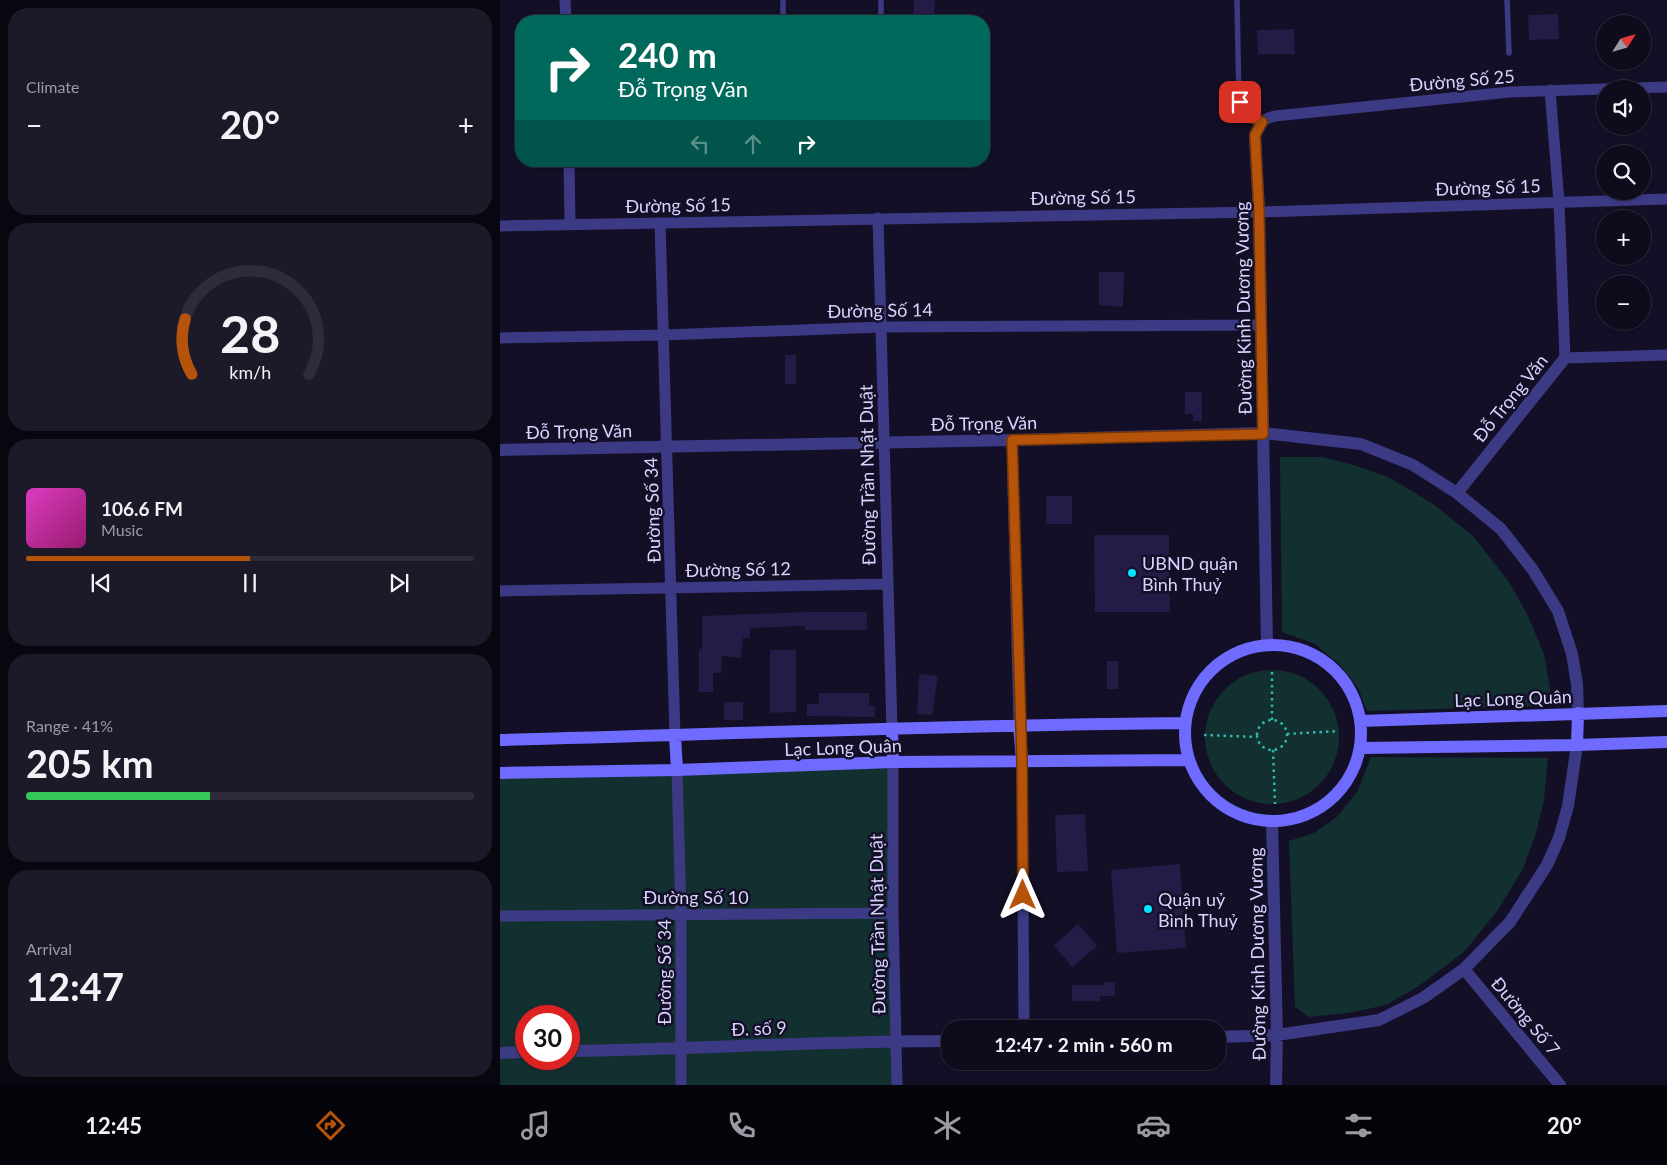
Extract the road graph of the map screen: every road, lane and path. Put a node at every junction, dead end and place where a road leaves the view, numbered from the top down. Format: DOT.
graph roads {
  1 [pos="565,0"];
  2 [pos="783,0"];
  3 [pos="881,0"];
  4 [pos="1237,0"];
  5 [pos="1507,0"];
  6 [pos="566,15"];
  7 [pos="783,15"];
  8 [pos="881,15"];
  9 [pos="1509,53"];
  10 [pos="1667,87"];
  11 [pos="1550,90"];
  12 [pos="1262,122"];
  13 [pos="569,167"];
  14 [pos="1667,199"];
  15 [pos="1559,202"];
  16 [pos="1259,212"];
  17 [pos="878,218"];
  18 [pos="660,223"];
  19 [pos="570,224"];
  20 [pos="500,226"];
  21 [pos="1261,325"];
  22 [pos="881,327"];
  23 [pos="664,335"];
  24 [pos="500,338"];
  25 [pos="1667,355"];
  26 [pos="1566,358"];
  27 [pos="1263,434"];
  28 [pos="1012,440"];
  29 [pos="884,443"];
  30 [pos="667,447"];
  31 [pos="500,450"];
  32 [pos="1456,493"];
  33 [pos="887,584"];
  34 [pos="671,588"];
  35 [pos="500,591"];
  36 [pos="1266,645"];
  37 [pos="1272,670"];
  38 [pos="1667,711"];
  39 [pos="1578,713"];
  40 [pos="1272,720"];
  41 [pos="1360,721"];
  42 [pos="1184,723"];
  43 [pos="1019,724"];
  44 [pos="892,730"];
  45 [pos="1339,731"];
  46 [pos="1287,734"];
  47 [pos="1204,735"];
  48 [pos="675,736"];
  49 [pos="1258,737"];
  50 [pos="500,740"];
  51 [pos="1667,742"];
  52 [pos="1577,745"];
  53 [pos="1361,748"];
  54 [pos="1274,750"];
  55 [pos="1188,760"];
  56 [pos="1022,761"];
  57 [pos="893,762"];
  58 [pos="676,770"];
  59 [pos="500,773"];
  60 [pos="1275,804"];
  61 [pos="1272,822"];
  62 [pos="893,913"];
  63 [pos="681,914"];
  64 [pos="500,916"];
  65 [pos="1464,969"];
  66 [pos="1024,1020"];
  67 [pos="1277,1035"];
  68 [pos="1226,1036"];
  69 [pos="896,1041"];
  70 [pos="941,1041"];
  71 [pos="681,1049"];
  72 [pos="580,1051"];
  73 [pos="515,1052"];
  74 [pos="500,1053"];
  75 [pos="681,1085"];
  76 [pos="897,1085"];
  77 [pos="1276,1085"];
  78 [pos="1560,1085"];
  1 -- 6 [label="street"];
  2 -- 7 [label="lane"];
  3 -- 8 [label="lane"];
  4 -- 12 [label="lane"];
  5 -- 9 [label="lane"];
  10 -- 11 [label="street, Đường Số 25"];
  11 -- 12 [label="street, Đường Số 25"];
  11 -- 15 [label="street"];
  12 -- 16 [label="street, Đường Kinh Dương Vương"];
  13 -- 19 [label="street"];
  14 -- 15 [label="street, Đường Số 15"];
  15 -- 16 [label="street, Đường Số 15"];
  15 -- 26 [label="street"];
  16 -- 17 [label="street, Đường Số 15"];
  16 -- 21 [label="street, Đường Kinh Dương Vương"];
  17 -- 18 [label="street, Đường Số 15"];
  17 -- 22 [label="street, Đường Trần Nhật Duật"];
  18 -- 19 [label="street, Đường Số 15"];
  18 -- 23 [label="street, Đường Số 34"];
  19 -- 20 [label="street, Đường Số 15"];
  21 -- 22 [label="street, Đường Số 14"];
  21 -- 27 [label="street, Đường Kinh Dương Vương"];
  22 -- 23 [label="street, Đường Số 14"];
  22 -- 29 [label="street, Đường Trần Nhật Duật"];
  23 -- 24 [label="street, Đường Số 14"];
  23 -- 30 [label="street, Đường Số 34"];
  25 -- 26 [label="street, Đỗ Trọng Văn"];
  26 -- 32 [label="street, Đỗ Trọng Văn"];
  27 -- 28 [label="street, Đỗ Trọng Văn"];
  27 -- 32 [label="street, Đỗ Trọng Văn"];
  27 -- 36 [label="street, Đường Kinh Dương Vương"];
  28 -- 29 [label="street, Đỗ Trọng Văn"];
  28 -- 43 [label="street"];
  29 -- 30 [label="street, Đỗ Trọng Văn"];
  29 -- 33 [label="street, Đường Trần Nhật Duật"];
  30 -- 31 [label="street, Đỗ Trọng Văn"];
  30 -- 34 [label="street, Đường Số 34"];
  32 -- 39 [label="street, Đỗ Trọng Văn"];
  33 -- 34 [label="street, Đường Số 12"];
  33 -- 44 [label="street, Đường Trần Nhật Duật"];
  34 -- 35 [label="street, Đường Số 12"];
  34 -- 48 [label="street, Đường Số 34"];
  36 -- 41 [label="main road"];
  36 -- 42 [label="main road"];
  37 -- 40 [label="path"];
  38 -- 39 [label="main road, Lạc Long Quân"];
  39 -- 41 [label="main road, Lạc Long Quân"];
  39 -- 52 [label="main road"];
  40 -- 46 [label="path"];
  40 -- 49 [label="path"];
  41 -- 53 [label="main road"];
  42 -- 43 [label="main road, Lạc Long Quân"];
  42 -- 55 [label="main road"];
  43 -- 44 [label="main road, Lạc Long Quân"];
  43 -- 56 [label="main road"];
  44 -- 48 [label="main road, Lạc Long Quân"];
  44 -- 57 [label="main road"];
  45 -- 46 [label="path"];
  46 -- 54 [label="path"];
  47 -- 49 [label="path"];
  48 -- 50 [label="main road, Lạc Long Quân"];
  48 -- 58 [label="main road"];
  49 -- 54 [label="path"];
  51 -- 52 [label="main road"];
  52 -- 53 [label="main road"];
  52 -- 65 [label="street"];
  53 -- 61 [label="main road"];
  54 -- 60 [label="path"];
  55 -- 56 [label="main road, Lạc Long Quân"];
  55 -- 61 [label="main road"];
  56 -- 57 [label="main road, Lạc Long Quân"];
  56 -- 66 [label="street"];
  57 -- 58 [label="main road, Lạc Long Quân"];
  57 -- 62 [label="street, Đường Trần Nhật Duật"];
  58 -- 59 [label="main road, Lạc Long Quân"];
  58 -- 63 [label="street, Đường Số 34"];
  61 -- 67 [label="street, Đường Kinh Dương Vương"];
  62 -- 63 [label="street, Đường Số 10"];
  62 -- 69 [label="street, Đường Trần Nhật Duật"];
  63 -- 64 [label="street, Đường Số 10"];
  63 -- 71 [label="street, Đường Số 34"];
  65 -- 67 [label="street"];
  65 -- 78 [label="street, Đường Số 7"];
  67 -- 68 [label="street"];
  67 -- 77 [label="street, Đường Kinh Dương Vương"];
  69 -- 70 [label="street, Đ. số 9"];
  69 -- 71 [label="street, Đ. số 9"];
  69 -- 76 [label="street, Đường Trần Nhật Duật"];
  71 -- 72 [label="street, Đ. số 9"];
  71 -- 75 [label="street, Đường Số 34"];
  73 -- 74 [label="street"];
}
